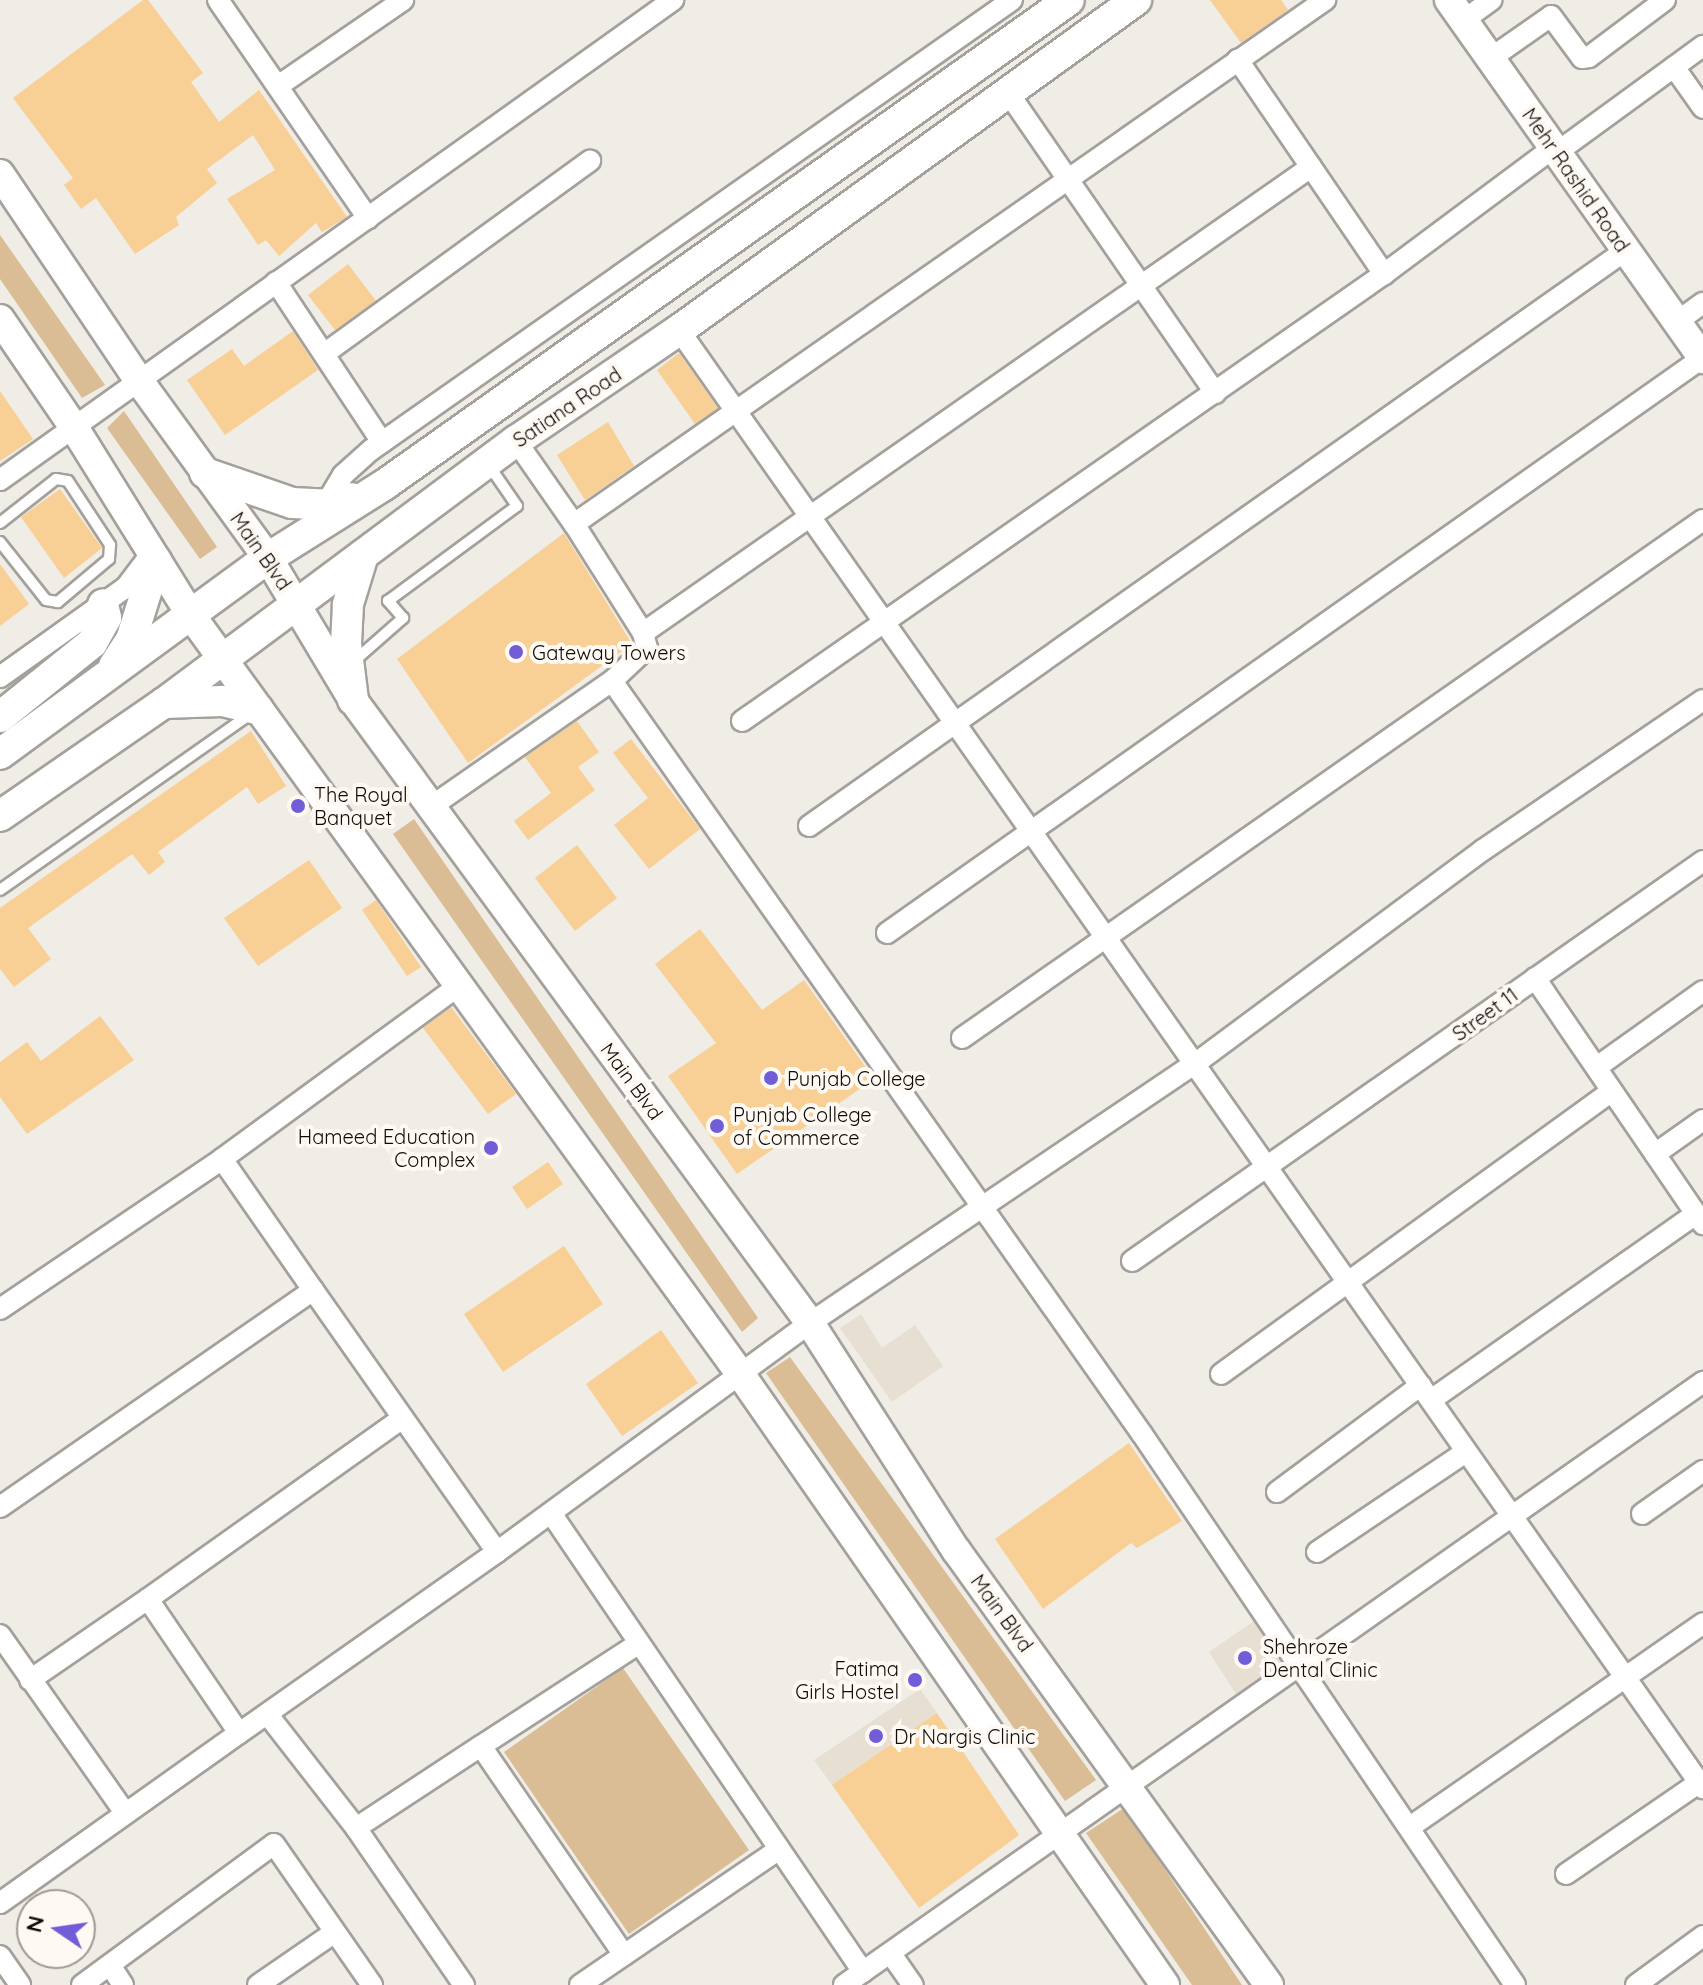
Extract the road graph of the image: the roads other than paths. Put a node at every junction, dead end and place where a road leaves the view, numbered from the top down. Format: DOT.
graph roads {
  1 [pos="218,0"];
  2 [pos="403,0"];
  3 [pos="673,0"];
  4 [pos="1012,0"];
  5 [pos="1069,0"];
  6 [pos="1136,0"];
  7 [pos="1325,0"];
  8 [pos="1492,0"];
  9 [pos="1665,0"];
  10 [pos="1457,10"];
  11 [pos="1703,46"];
  12 [pos="1491,58"];
  13 [pos="1238,60"];
  14 [pos="1674,67"];
  15 [pos="278,86"];
  16 [pos="1007,91"];
  17 [pos="1703,108"];
  18 [pos="1554,151"];
  19 [pos="590,161"];
  20 [pos="1311,167"];
  21 [pos="0,174"];
  22 [pos="1067,177"];
  23 [pos="368,218"];
  24 [pos="1626,250"];
  25 [pos="1384,274"];
  26 [pos="276,282"];
  27 [pos="1141,288"];
  28 [pos="1703,303"];
  29 [pos="0,319"];
  30 [pos="1678,321"];
  31 [pos="679,330"];
  32 [pos="324,354"];
  33 [pos="1703,358"];
  34 [pos="137,378"];
  35 [pos="1215,393"];
  36 [pos="734,411"];
  37 [pos="75,429"];
  38 [pos="516,441"];
  39 [pos="382,442"];
  40 [pos="487,463"];
  41 [pos="205,473"];
  42 [pos="0,480"];
  43 [pos="384,485"];
  44 [pos="325,505"];
  45 [pos="809,514"];
  46 [pos="1703,520"];
  47 [pos="0,523"];
  48 [pos="574,524"];
  49 [pos="0,542"];
  50 [pos="363,555"];
  51 [pos="154,557"];
  52 [pos="268,558"];
  53 [pos="103,604"];
  54 [pos="298,606"];
  55 [pos="190,614"];
  56 [pos="885,622"];
  57 [pos="643,633"];
  58 [pos="221,658"];
  59 [pos="349,665"];
  60 [pos="0,677"];
  61 [pos="105,681"];
  62 [pos="612,681"];
  63 [pos="353,700"];
  64 [pos="1703,700"];
  65 [pos="164,703"];
  66 [pos="258,709"];
  67 [pos="0,717"];
  68 [pos="742,721"];
  69 [pos="955,725"];
  70 [pos="0,754"];
  71 [pos="429,808"];
  72 [pos="0,816"];
  73 [pos="809,826"];
  74 [pos="1031,832"];
  75 [pos="1703,861"];
  76 [pos="0,890"];
  77 [pos="887,933"];
  78 [pos="1104,937"];
  79 [pos="1535,978"];
  80 [pos="458,986"];
  81 [pos="1703,991"];
  82 [pos="962,1038"];
  83 [pos="1196,1063"];
  84 [pos="1597,1067"];
  85 [pos="1611,1092"];
  86 [pos="1703,1120"];
  87 [pos="1655,1154"];
  88 [pos="222,1159"];
  89 [pos="1267,1170"];
  90 [pos="980,1208"];
  91 [pos="1700,1219"];
  92 [pos="1132,1261"];
  93 [pos="1350,1280"];
  94 [pos="313,1290"];
  95 [pos="0,1309"];
  96 [pos="810,1323"];
  97 [pos="1221,1374"];
  98 [pos="741,1375"];
  99 [pos="1703,1382"];
  100 [pos="1426,1393"];
  101 [pos="401,1419"];
  102 [pos="1466,1452"];
  103 [pos="1703,1471"];
  104 [pos="1277,1492"];
  105 [pos="0,1507"];
  106 [pos="551,1513"];
  107 [pos="1642,1514"];
  108 [pos="1509,1515"];
  109 [pos="497,1552"];
  110 [pos="1317,1552"];
  111 [pos="148,1599"];
  112 [pos="1703,1623"];
  113 [pos="0,1635"];
  114 [pos="638,1644"];
  115 [pos="1300,1662"];
  116 [pos="1624,1679"];
  117 [pos="30,1680"];
  118 [pos="268,1715"];
  119 [pos="239,1733"];
  120 [pos="481,1746"];
  121 [pos="1702,1784"];
  122 [pos="1127,1785"];
  123 [pos="125,1813"];
  124 [pos="1410,1827"];
  125 [pos="356,1828"];
  126 [pos="1059,1833"];
  127 [pos="779,1849"];
  128 [pos="1566,1874"];
  129 [pos="0,1903"];
  130 [pos="335,1932"];
  131 [pos="1703,1936"];
  132 [pos="891,1954"];
  133 [pos="624,1955"];
  134 [pos="0,1956"];
  135 [pos="110,1965"];
  136 [pos="863,1972"];
  137 [pos="20,1985"];
  138 [pos="82,1985"];
  139 [pos="123,1985"];
  140 [pos="258,1985"];
  141 [pos="372,1985"];
  142 [pos="464,1985"];
  143 [pos="580,1985"];
  144 [pos="844,1985"];
  145 [pos="913,1985"];
  146 [pos="1165,1985"];
  147 [pos="1269,1985"];
  148 [pos="1515,1985"];
  149 [pos="1636,1985"];
  1 -- 15 [label="street"];
  2 -- 15 [label="street"];
  3 -- 23 [label="street"];
  4 -- 39 [label="street"];
  5 -- 43 [label="main road, Satiana Road"];
  6 -- 16 [label="main road, Satiana Road"];
  7 -- 13 [label="street"];
  8 -- 10 [label="street"];
  9 -- 12 [label="street"];
  10 -- 12 [label="main road, Mehr Rashid Road"];
  11 -- 14 [label="street"];
  12 -- 18 [label="main road, Mehr Rashid Road"];
  13 -- 20 [label="street"];
  13 -- 22 [label="street"];
  14 -- 17 [label="street"];
  14 -- 18 [label="street"];
  15 -- 23 [label="street"];
  16 -- 22 [label="street"];
  16 -- 31 [label="main road, Satiana Road"];
  18 -- 24 [label="main road, Mehr Rashid Road"];
  18 -- 25 [label="street"];
  19 -- 32 [label="street"];
  20 -- 25 [label="street"];
  20 -- 27 [label="street"];
  21 -- 34 [label="main road, Main Blvd"];
  22 -- 27 [label="street"];
  22 -- 36 [label="street"];
  23 -- 26 [label="street"];
  24 -- 30 [label="main road, Mehr Rashid Road"];
  24 -- 69 [label="street"];
  25 -- 35 [label="street"];
  26 -- 32 [label="street"];
  26 -- 34 [label="street"];
  27 -- 35 [label="street"];
  27 -- 45 [label="street"];
  28 -- 30 [label="street"];
  29 -- 37 [label="main road"];
  30 -- 33 [label="main road, Mehr Rashid Road"];
  31 -- 36 [label="street"];
  31 -- 38 [label="main road, Satiana Road"];
  32 -- 39 [label="street"];
  33 -- 74 [label="street"];
  34 -- 37 [label="street"];
  34 -- 41 [label="main road, Main Blvd"];
  35 -- 56 [label="street"];
  36 -- 45 [label="street"];
  36 -- 48 [label="street"];
  37 -- 42 [label="street"];
  37 -- 51 [label="main road"];
  38 -- 40 [label="main road, Satiana Road"];
  38 -- 48 [label="street"];
  39 -- 44 [label="street"];
  40 -- 50 [label="main road, Satiana Road"];
  40 -- 59 [label="lane"];
  41 -- 44 [label="main road"];
  41 -- 52 [label="main road, Main Blvd"];
  43 -- 44 [label="main road"];
  43 -- 52 [label="main road, Satiana Road"];
  45 -- 56 [label="street"];
  45 -- 57 [label="street"];
  46 -- 78 [label="street"];
  47 -- 49 [label="lane"];
  48 -- 57 [label="street"];
  50 -- 54 [label="main road, Satiana Road"];
  50 -- 59 [label="main road"];
  51 -- 53 [label="street"];
  51 -- 55 [label="main road"];
  51 -- 61 [label="main road"];
  52 -- 54 [label="main road, Main Blvd"];
  52 -- 55 [label="main road, Satiana Road"];
  53 -- 60 [label="street"];
  53 -- 67 [label="main road"];
  54 -- 58 [label="main road, Satiana Road"];
  54 -- 63 [label="main road, Main Blvd"];
  55 -- 58 [label="main road"];
  55 -- 61 [label="main road, Satiana Road"];
  56 -- 68 [label="street"];
  56 -- 69 [label="street"];
  57 -- 62 [label="street"];
  58 -- 65 [label="main road, Satiana Road"];
  58 -- 66 [label="main road"];
  59 -- 63 [label="main road"];
  61 -- 70 [label="main road, Satiana Road"];
  62 -- 71 [label="street"];
  62 -- 90 [label="street"];
  63 -- 71 [label="main road, Main Blvd"];
  64 -- 83 [label="street"];
  65 -- 66 [label="main road"];
  65 -- 72 [label="main road, Satiana Road"];
  66 -- 76 [label="lane"];
  66 -- 80 [label="main road"];
  69 -- 73 [label="street"];
  69 -- 74 [label="street"];
  71 -- 96 [label="main road, Main Blvd"];
  74 -- 77 [label="street"];
  74 -- 78 [label="street"];
  75 -- 79 [label="street, Street 11"];
  78 -- 82 [label="street"];
  78 -- 83 [label="street"];
  79 -- 84 [label="street"];
  79 -- 89 [label="street, Street 11"];
  80 -- 88 [label="street"];
  80 -- 98 [label="main road"];
  81 -- 84 [label="street"];
  83 -- 89 [label="street"];
  83 -- 90 [label="street"];
  84 -- 85 [label="street"];
  85 -- 87 [label="street"];
  85 -- 93 [label="street"];
  86 -- 87 [label="street"];
  87 -- 91 [label="street"];
  88 -- 94 [label="street"];
  88 -- 95 [label="street"];
  89 -- 92 [label="street, Street 11"];
  89 -- 93 [label="street"];
  90 -- 96 [label="street"];
  90 -- 115 [label="street"];
  91 -- 100 [label="street"];
  93 -- 97 [label="street"];
  93 -- 100 [label="street"];
  94 -- 101 [label="street"];
  94 -- 105 [label="street"];
  96 -- 98 [label="street"];
  96 -- 122 [label="main road, Main Blvd"];
  98 -- 106 [label="street"];
  98 -- 126 [label="main road"];
  99 -- 108 [label="street"];
  100 -- 102 [label="street"];
  100 -- 104 [label="street"];
  101 -- 109 [label="street"];
  101 -- 111 [label="street"];
  102 -- 108 [label="street"];
  102 -- 110 [label="street"];
  103 -- 107 [label="street"];
  106 -- 109 [label="street"];
  106 -- 114 [label="street"];
  108 -- 115 [label="street"];
  108 -- 116 [label="street"];
  109 -- 118 [label="street"];
  111 -- 117 [label="street"];
  111 -- 119 [label="street"];
  112 -- 116 [label="street"];
  113 -- 117 [label="street"];
  114 -- 120 [label="street"];
  114 -- 127 [label="street"];
  115 -- 122 [label="street"];
  115 -- 124 [label="street"];
  116 -- 121 [label="street"];
  116 -- 124 [label="street"];
  117 -- 123 [label="street"];
  118 -- 119 [label="street"];
  118 -- 125 [label="street"];
  119 -- 123 [label="street"];
  120 -- 125 [label="street"];
  120 -- 133 [label="street"];
  121 -- 128 [label="street"];
  122 -- 126 [label="street"];
  122 -- 147 [label="main road, Main Blvd"];
  123 -- 129 [label="street"];
  124 -- 148 [label="street"];
  125 -- 142 [label="street"];
  126 -- 132 [label="street"];
  126 -- 146 [label="main road"];
  127 -- 133 [label="street"];
  127 -- 136 [label="street"];
  130 -- 135 [label="street"];
  130 -- 140 [label="street"];
  130 -- 141 [label="street"];
  131 -- 149 [label="street"];
  132 -- 136 [label="street"];
  132 -- 145 [label="street"];
  133 -- 143 [label="street"];
  134 -- 137 [label="street"];
  135 -- 138 [label="street"];
  135 -- 139 [label="street"];
  136 -- 144 [label="street"];
}
